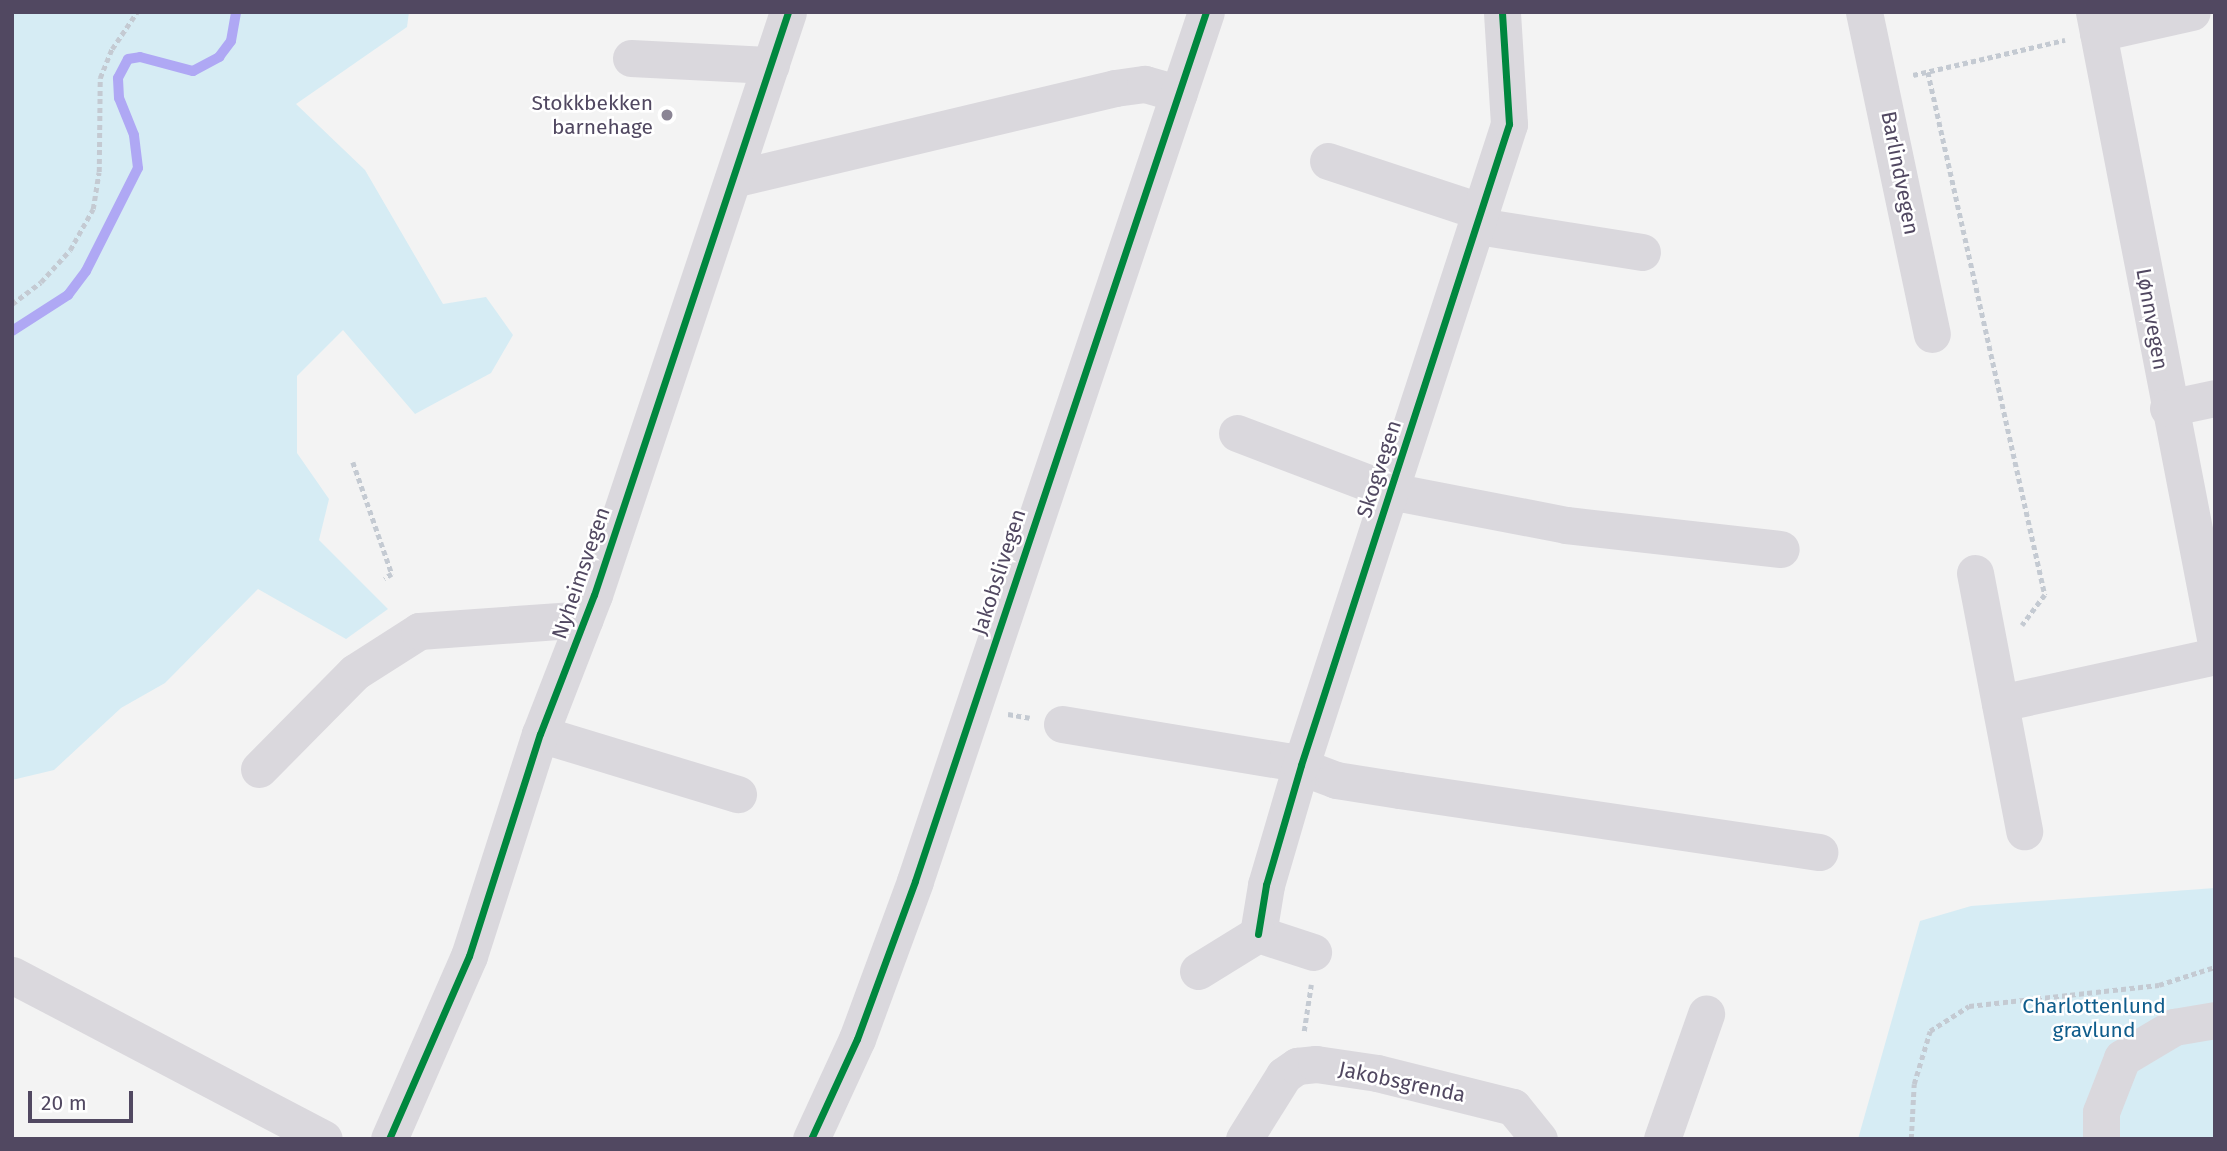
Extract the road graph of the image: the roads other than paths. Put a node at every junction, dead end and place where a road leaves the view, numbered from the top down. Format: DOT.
graph roads {
  1 [pos="788,12"];
  2 [pos="1206,12"];
  3 [pos="1502,12"];
  4 [pos="1864,12"];
  5 [pos="2192,12"];
  6 [pos="2096,23"];
  7 [pos="631,58"];
  8 [pos="771,65"];
  9 [pos="1179,94"];
  10 [pos="1328,161"];
  11 [pos="733,179"];
  12 [pos="1480,219"];
  13 [pos="1642,252"];
  14 [pos="1932,334"];
  15 [pos="2215,398"];
  16 [pos="2168,408"];
  17 [pos="1237,433"];
  18 [pos="1390,491"];
  19 [pos="1781,549"];
  20 [pos="1975,572"];
  21 [pos="586,619"];
  22 [pos="2214,636"];
  23 [pos="2000,704"];
  24 [pos="1062,723"];
  25 [pos="540,734"];
  26 [pos="1301,765"];
  27 [pos="259,769"];
  28 [pos="738,794"];
  29 [pos="2024,831"];
  30 [pos="1819,852"];
  31 [pos="1258,934"];
  32 [pos="1313,952"];
  33 [pos="1199,971"];
  34 [pos="12,975"];
  35 [pos="1706,1014"];
  36 [pos="2215,1020"];
  37 [pos="324,1139"];
  38 [pos="389,1139"];
  39 [pos="811,1139"];
  40 [pos="1244,1139"];
  41 [pos="1539,1139"];
  42 [pos="1662,1139"];
  43 [pos="2101,1139"];
  1 -- 8 [label="street, Nyheimsvegen"];
  2 -- 9 [label="street, Jakobslivegen"];
  3 -- 12 [label="street, Skogvegen"];
  4 -- 14 [label="street, Barlindvegen"];
  5 -- 6 [label="street"];
  6 -- 16 [label="street, Lønnvegen"];
  7 -- 8 [label="street"];
  8 -- 11 [label="street, Nyheimsvegen"];
  9 -- 11 [label="street"];
  9 -- 39 [label="street, Jakobslivegen"];
  10 -- 12 [label="street"];
  11 -- 21 [label="street, Nyheimsvegen"];
  12 -- 13 [label="street"];
  12 -- 18 [label="street, Skogvegen"];
  15 -- 16 [label="street"];
  16 -- 22 [label="street, Lønnvegen"];
  17 -- 18 [label="street, Skogvegen"];
  18 -- 19 [label="street, Skogvegen"];
  18 -- 26 [label="street, Skogvegen"];
  20 -- 23 [label="street"];
  21 -- 25 [label="street, Nyheimsvegen"];
  21 -- 27 [label="street, Nyheimsvegen"];
  22 -- 23 [label="street, Lønnvegen"];
  23 -- 29 [label="street"];
  24 -- 26 [label="street"];
  25 -- 28 [label="street"];
  25 -- 38 [label="street, Nyheimsvegen"];
  26 -- 30 [label="street"];
  26 -- 31 [label="street, Skogvegen"];
  31 -- 32 [label="street"];
  31 -- 33 [label="street"];
  34 -- 37 [label="street"];
  35 -- 42 [label="street"];
  36 -- 43 [label="street"];
  40 -- 41 [label="street, Jakobsgrenda"];
}
